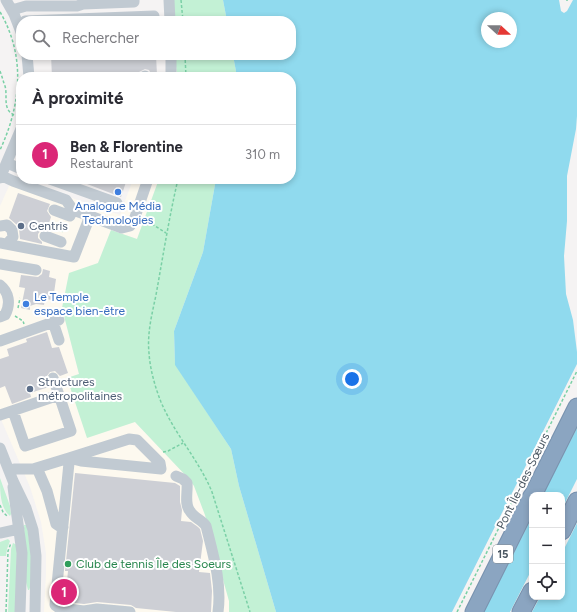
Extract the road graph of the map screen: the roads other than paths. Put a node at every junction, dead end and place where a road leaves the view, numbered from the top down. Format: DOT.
graph roads {
  1 [pos="6,0"];
  2 [pos="134,0"];
  3 [pos="169,0"];
  4 [pos="110,2"];
  5 [pos="12,10"];
  6 [pos="170,16"];
  7 [pos="16,17"];
  8 [pos="27,60"];
  9 [pos="171,60"];
  10 [pos="28,72"];
  11 [pos="171,72"];
  12 [pos="16,141"];
  13 [pos="7,163"];
  14 [pos="16,167"];
  15 [pos="0,176"];
  16 [pos="16,182"];
  17 [pos="21,184"];
  18 [pos="64,184"];
  19 [pos="146,184"];
  20 [pos="117,203"];
  21 [pos="54,210"];
  22 [pos="70,216"];
  23 [pos="90,216"];
  24 [pos="0,226"];
  25 [pos="45,236"];
  26 [pos="63,237"];
  27 [pos="4,244"];
  28 [pos="0,264"];
  29 [pos="36,270"];
  30 [pos="0,285"];
  31 [pos="0,318"];
  32 [pos="58,340"];
  33 [pos="0,341"];
  34 [pos="53,378"];
  35 [pos="59,395"];
  36 [pos="577,407"];
  37 [pos="13,411"];
  38 [pos="0,415"];
  39 [pos="0,448"];
  40 [pos="69,458"];
  41 [pos="37,468"];
  42 [pos="9,471"];
  43 [pos="176,476"];
  44 [pos="13,482"];
  45 [pos="534,492"];
  46 [pos="577,501"];
  47 [pos="529,502"];
  48 [pos="63,527"];
  49 [pos="564,528"];
  50 [pos="20,529"];
  51 [pos="0,533"];
  52 [pos="55,597"];
  53 [pos="529,597"];
  54 [pos="21,598"];
  55 [pos="35,598"];
  56 [pos="20,612"];
  57 [pos="35,612"];
  58 [pos="130,612"];
  59 [pos="218,612"];
  60 [pos="474,612"];
  61 [pos="521,612"];
  1 -- 5 [label="street"];
  2 -- 4 [label="street"];
  3 -- 6 [label="street"];
  4 -- 5 [label="street"];
  5 -- 7 [label="street"];
  8 -- 10 [label="street"];
  9 -- 11 [label="street"];
  12 -- 13 [label="street"];
  13 -- 14 [label="street"];
  13 -- 15 [label="street"];
  15 -- 16 [label="street"];
  17 -- 23 [label="street"];
  18 -- 20 [label="street"];
  19 -- 23 [label="street"];
  21 -- 22 [label="street"];
  23 -- 27 [label="street"];
  24 -- 27 [label="street"];
  25 -- 26 [label="street"];
  28 -- 29 [label="street"];
  30 -- 31 [label="street"];
  32 -- 33 [label="street"];
  34 -- 35 [label="street"];
  35 -- 37 [label="street"];
  35 -- 37 [label="street"];
  36 -- 45 [label="highway, Pont Île-des-Sœurs / 15"];
  37 -- 38 [label="street"];
  39 -- 42 [label="street"];
  40 -- 40 [label="street"];
  40 -- 41 [label="street"];
  40 -- 48 [label="street"];
  41 -- 42 [label="street"];
  41 -- 48 [label="street"];
  42 -- 44 [label="street"];
  43 -- 59 [label="street"];
  44 -- 50 [label="street"];
  44 -- 55 [label="street"];
  46 -- 49 [label="highway"];
  47 -- 60 [label="highway, Pont Île-des-Sœurs / 15"];
  48 -- 52 [label="street"];
  50 -- 51 [label="street"];
  50 -- 54 [label="street"];
  52 -- 55 [label="street"];
  52 -- 58 [label="street"];
  53 -- 61 [label="highway"];
  54 -- 55 [label="street"];
  54 -- 56 [label="street"];
  55 -- 57 [label="street"];
}
